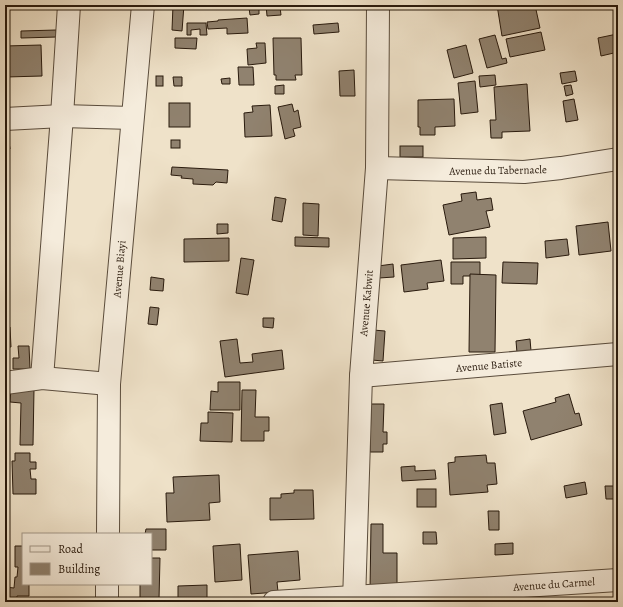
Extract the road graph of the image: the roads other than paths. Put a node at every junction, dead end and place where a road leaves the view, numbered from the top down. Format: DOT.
graph roads {
  1 [pos="69,5"];
  2 [pos="143,5"];
  3 [pos="383,6"];
  4 [pos="62,116"];
  5 [pos="132,118"];
  6 [pos="5,119"];
  7 [pos="618,159"];
  8 [pos="377,168"];
  9 [pos="618,354"];
  10 [pos="361,376"];
  11 [pos="42,378"];
  12 [pos="5,383"];
  13 [pos="109,384"];
  14 [pos="108,533"];
  15 [pos="618,580"];
  16 [pos="107,585"];
  17 [pos="354,600"];
  18 [pos="107,602"];
  19 [pos="274,602"];
  1 -- 4 [label="street"];
  2 -- 5 [label="street, Avenue Biayi"];
  3 -- 8 [label="street, Avenue Kabwit"];
  4 -- 5 [label="street"];
  4 -- 6 [label="street"];
  4 -- 11 [label="street"];
  5 -- 13 [label="street, Avenue Biayi"];
  7 -- 8 [label="street, Avenue du Tabernacle"];
  8 -- 10 [label="street, Avenue Kabwit"];
  9 -- 10 [label="street, Avenue Batiste"];
  10 -- 17 [label="street, Avenue Kabwit"];
  11 -- 12 [label="street"];
  11 -- 13 [label="street"];
  13 -- 14 [label="street, Avenue Biayi"];
  15 -- 17 [label="street, Avenue du Carmel"];
  16 -- 18 [label="street"];
  17 -- 19 [label="street, Avenue du Carmel"];
}
